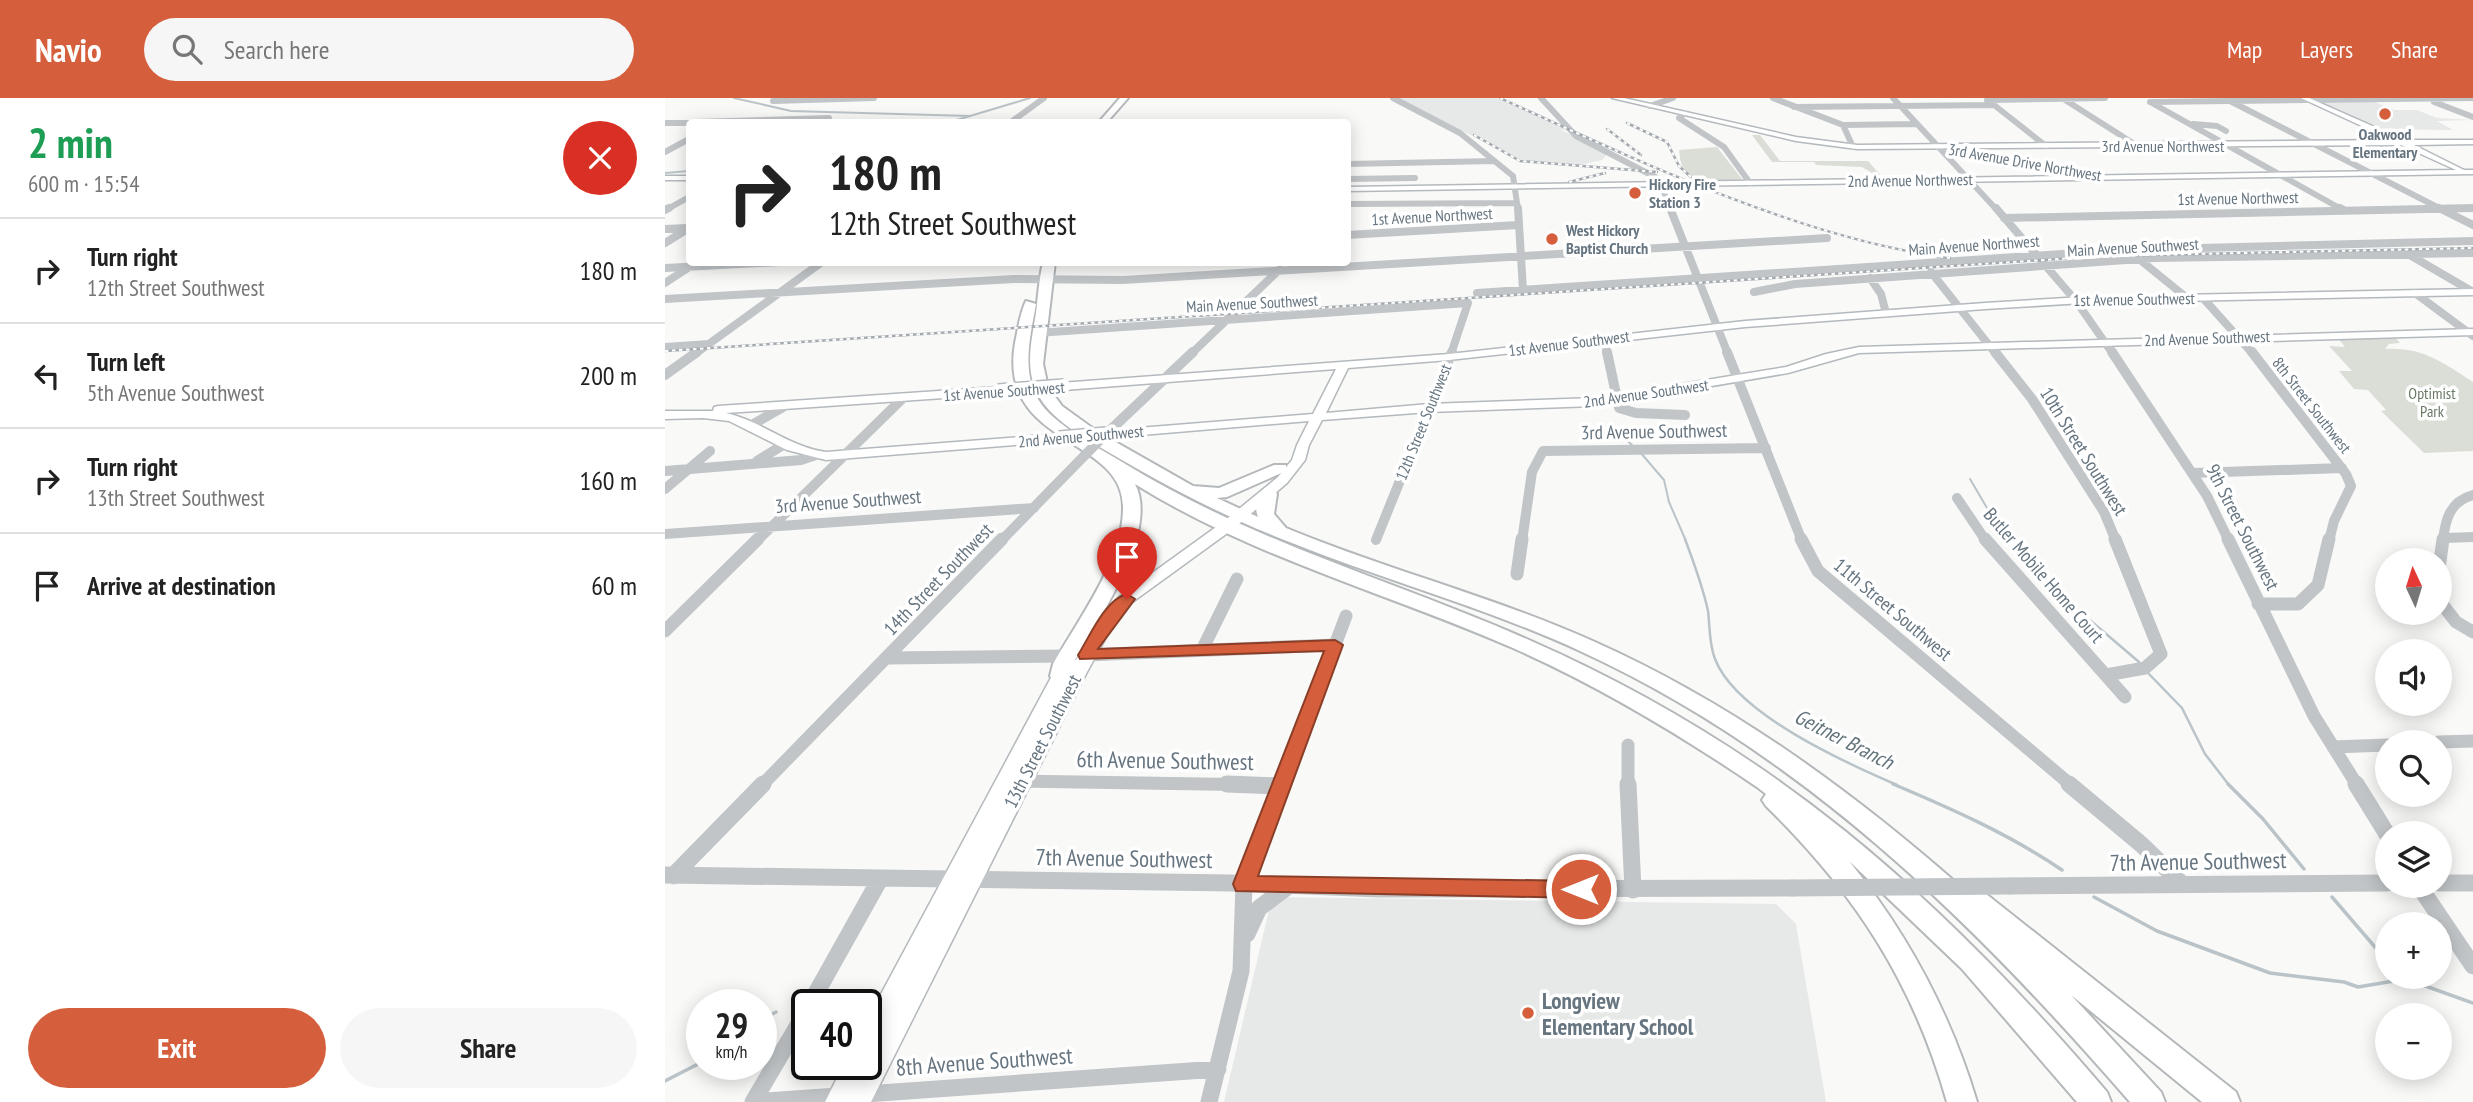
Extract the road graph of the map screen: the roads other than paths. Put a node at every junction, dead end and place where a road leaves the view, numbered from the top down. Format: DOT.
graph roads {
  1 [pos="874,98"];
  2 [pos="1044,98"];
  3 [pos="1124,98"];
  4 [pos="1134,98"];
  5 [pos="1393,98"];
  6 [pos="1541,98"];
  7 [pos="1615,98"];
  8 [pos="1673,98"];
  9 [pos="1773,98"];
  10 [pos="1822,98"];
  11 [pos="1893,98"];
  12 [pos="2062,98"];
  13 [pos="2105,98"];
  14 [pos="2473,98"];
  15 [pos="1986,99"];
  16 [pos="2226,99"];
  17 [pos="2306,99"];
  18 [pos="2426,99"];
  19 [pos="777,100"];
  20 [pos="2147,100"];
  21 [pos="1994,105"];
  22 [pos="1650,106"];
  23 [pos="1901,106"];
  24 [pos="1794,107"];
  25 [pos="1828,107"];
  26 [pos="1683,114"];
  27 [pos="2473,117"];
  28 [pos="829,118"];
  29 [pos="802,119"];
  30 [pos="1015,119"];
  31 [pos="1106,119"];
  32 [pos="1116,119"];
  33 [pos="686,123"];
  34 [pos="665,124"];
  35 [pos="1917,124"];
  36 [pos="2189,124"];
  37 [pos="1843,125"];
  38 [pos="2226,131"];
  39 [pos="686,140"];
  40 [pos="665,141"];
  41 [pos="686,142"];
  42 [pos="2473,142"];
  43 [pos="2405,144"];
  44 [pos="2136,145"];
  45 [pos="2315,145"];
  46 [pos="2046,146"];
  47 [pos="2230,146"];
  48 [pos="1853,147"];
  49 [pos="1938,147"];
  50 [pos="665,152"];
  51 [pos="2009,159"];
  52 [pos="1495,161"];
  53 [pos="1417,163"];
  54 [pos="1351,164"];
  55 [pos="2371,173"];
  56 [pos="2471,173"];
  57 [pos="2281,175"];
  58 [pos="2113,177"];
  59 [pos="665,178"];
  60 [pos="686,178"];
  61 [pos="1415,178"];
  62 [pos="1351,179"];
  63 [pos="1968,179"];
  64 [pos="1750,183"];
  65 [pos="1661,185"];
  66 [pos="1517,187"];
  67 [pos="1413,189"];
  68 [pos="1351,190"];
  69 [pos="686,199"];
  70 [pos="1517,202"];
  71 [pos="1351,204"];
  72 [pos="1411,204"];
  73 [pos="2439,208"];
  74 [pos="2473,208"];
  75 [pos="665,210"];
  76 [pos="2344,211"];
  77 [pos="2001,215"];
  78 [pos="1518,225"];
  79 [pos="2473,225"];
  80 [pos="686,228"];
  81 [pos="665,229"];
  82 [pos="686,230"];
  83 [pos="1351,235"];
  84 [pos="1827,238"];
  85 [pos="2473,241"];
  86 [pos="665,243"];
  87 [pos="1685,246"];
  88 [pos="2473,253"];
  89 [pos="2407,254"];
  90 [pos="1521,256"];
  91 [pos="2139,259"];
  92 [pos="2040,260"];
  93 [pos="1351,263"];
  94 [pos="698,266"];
  95 [pos="817,266"];
  96 [pos="1038,266"];
  97 [pos="1047,266"];
  98 [pos="1281,266"];
  99 [pos="691,267"];
  100 [pos="665,268"];
  101 [pos="1931,272"];
  102 [pos="1698,278"];
  103 [pos="1870,278"];
  104 [pos="1040,279"];
  105 [pos="665,283"];
  106 [pos="1523,290"];
  107 [pos="783,291"];
  108 [pos="1754,292"];
  109 [pos="2473,292"];
  110 [pos="1477,293"];
  111 [pos="2415,293"];
  112 [pos="2187,298"];
  113 [pos="2203,298"];
  114 [pos="665,299"];
  115 [pos="2076,300"];
  116 [pos="1468,303"];
  117 [pos="1959,308"];
  118 [pos="1886,313"];
  119 [pos="1231,316"];
  120 [pos="1715,327"];
  121 [pos="1037,333"];
  122 [pos="2471,333"];
  123 [pos="2240,337"];
  124 [pos="1604,339"];
  125 [pos="2106,341"];
  126 [pos="1989,345"];
  127 [pos="706,346"];
  128 [pos="665,347"];
  129 [pos="1448,356"];
  130 [pos="1344,365"];
  131 [pos="665,375"];
  132 [pos="1163,379"];
  133 [pos="1738,380"];
  134 [pos="902,398"];
  135 [pos="1616,400"];
  136 [pos="783,407"];
  137 [pos="1429,408"];
  138 [pos="665,415"];
  139 [pos="1685,415"];
  140 [pos="1317,417"];
  141 [pos="750,426"];
  142 [pos="1106,434"];
  143 [pos="783,445"];
  144 [pos="1303,445"];
  145 [pos="1766,448"];
  146 [pos="710,451"];
  147 [pos="816,455"];
  148 [pos="844,455"];
  149 [pos="1112,464"];
  150 [pos="740,466"];
  151 [pos="1280,468"];
  152 [pos="2342,468"];
  153 [pos="688,469"];
  154 [pos="665,471"];
  155 [pos="2193,474"];
  156 [pos="1165,480"];
  157 [pos="665,489"];
  158 [pos="1269,494"];
  159 [pos="2473,495"];
  160 [pos="1957,498"];
  161 [pos="1034,508"];
  162 [pos="1226,519"];
  163 [pos="773,524"];
  164 [pos="665,534"];
  165 [pos="2473,537"];
  166 [pos="1289,538"];
  167 [pos="2445,538"];
  168 [pos="1376,540"];
  169 [pos="2443,548"];
  170 [pos="1517,574"];
  171 [pos="1237,579"];
  172 [pos="2258,604"];
  173 [pos="1346,616"];
  174 [pos="2452,617"];
  175 [pos="665,631"];
  176 [pos="2473,632"];
  177 [pos="1335,645"];
  178 [pos="1202,650"];
  179 [pos="1077,656"];
  180 [pos="888,658"];
  181 [pos="2105,675"];
  182 [pos="1060,676"];
  183 [pos="1592,676"];
  184 [pos="2125,697"];
  185 [pos="2473,741"];
  186 [pos="2452,742"];
  187 [pos="1628,745"];
  188 [pos="2375,745"];
  189 [pos="2333,747"];
  190 [pos="1013,781"];
  191 [pos="1282,786"];
  192 [pos="1857,811"];
  193 [pos="2379,821"];
  194 [pos="668,878"];
  195 [pos="963,878"];
  196 [pos="880,879"];
  197 [pos="2375,883"];
  198 [pos="2452,883"];
  199 [pos="2473,883"];
  200 [pos="1244,884"];
  201 [pos="2182,884"];
  202 [pos="1290,887"];
  203 [pos="1792,888"];
  204 [pos="1633,890"];
  205 [pos="2427,898"];
  206 [pos="1245,940"];
  207 [pos="2473,966"];
  208 [pos="818,989"];
  209 [pos="882,1018"];
  210 [pos="791,1037"];
  211 [pos="1218,1069"];
  212 [pos="853,1080"];
  213 [pos="849,1098"];
  214 [pos="753,1102"];
  215 [pos="1209,1102"];
  216 [pos="1962,1102"];
  217 [pos="2096,1102"];
  218 [pos="2150,1102"];
  219 [pos="2225,1102"];
  1 -- 19 [label="street"];
  2 -- 30 [label="street"];
  3 -- 31 [label="highway"];
  4 -- 32 [label="highway"];
  5 -- 52 [label="street"];
  6 -- 65 [label="street"];
  7 -- 22 [label="main road"];
  8 -- 22 [label="street"];
  9 -- 24 [label="street"];
  10 -- 25 [label="street"];
  11 -- 23 [label="street"];
  12 -- 13 [label="street"];
  12 -- 15 [label="street"];
  12 -- 44 [label="street"];
  14 -- 18 [label="street"];
  15 -- 21 [label="street"];
  16 -- 17 [label="street"];
  16 -- 20 [label="street"];
  16 -- 45 [label="street"];
  17 -- 18 [label="street"];
  17 -- 43 [label="main road"];
  18 -- 27 [label="street"];
  20 -- 36 [label="street"];
  21 -- 23 [label="street"];
  21 -- 46 [label="street"];
  22 -- 26 [label="main road"];
  23 -- 25 [label="street"];
  23 -- 35 [label="street"];
  24 -- 25 [label="street"];
  24 -- 37 [label="street"];
  26 -- 48 [label="main road"];
  26 -- 64 [label="street"];
  28 -- 29 [label="street"];
  33 -- 34 [label="street"];
  35 -- 37 [label="street"];
  35 -- 49 [label="street"];
  36 -- 38 [label="street"];
  36 -- 47 [label="street"];
  37 -- 48 [label="street"];
  39 -- 40 [label="street"];
  41 -- 50 [label="street"];
  42 -- 43 [label="main road, 3rd Avenue Northwest"];
  43 -- 45 [label="main road, 3rd Avenue Northwest"];
  43 -- 56 [label="main road"];
  44 -- 46 [label="main road, 3rd Avenue Northwest"];
  44 -- 47 [label="main road, 3rd Avenue Northwest"];
  45 -- 47 [label="main road, 3rd Avenue Northwest"];
  45 -- 55 [label="street"];
  46 -- 49 [label="main road, 3rd Avenue Northwest"];
  46 -- 51 [label="main road"];
  47 -- 57 [label="street"];
  48 -- 49 [label="main road, 3rd Avenue Northwest"];
  49 -- 51 [label="main road, 3rd Avenue Drive Northwest"];
  49 -- 63 [label="street, 9th Street Southwest"];
  51 -- 58 [label="main road, 3rd Avenue Drive Northwest"];
  51 -- 63 [label="main road"];
  52 -- 53 [label="street"];
  52 -- 66 [label="street"];
  53 -- 54 [label="street"];
  53 -- 61 [label="street"];
  55 -- 56 [label="main road, 2nd Avenue Northwest"];
  55 -- 57 [label="main road, 2nd Avenue Northwest"];
  55 -- 73 [label="street"];
  57 -- 58 [label="main road, 2nd Avenue Northwest"];
  57 -- 76 [label="street"];
  58 -- 63 [label="main road, 2nd Avenue Northwest"];
  59 -- 60 [label="main road"];
  61 -- 62 [label="street"];
  61 -- 67 [label="street"];
  63 -- 64 [label="main road, 2nd Avenue Northwest"];
  63 -- 77 [label="street, 9th Street Southwest"];
  64 -- 65 [label="main road, 2nd Avenue Northwest"];
  65 -- 66 [label="main road, 2nd Avenue Northwest"];
  65 -- 87 [label="street"];
  66 -- 67 [label="main road, 2nd Avenue Northwest"];
  66 -- 70 [label="street"];
  67 -- 68 [label="main road, 2nd Avenue Northwest"];
  67 -- 72 [label="street"];
  69 -- 75 [label="street"];
  70 -- 72 [label="street"];
  70 -- 78 [label="street"];
  71 -- 72 [label="street"];
  73 -- 74 [label="street, 1st Avenue Northwest"];
  73 -- 76 [label="street, 1st Avenue Northwest"];
  73 -- 79 [label="street"];
  76 -- 77 [label="street, 1st Avenue Northwest"];
  77 -- 92 [label="street, 9th Street Southwest"];
  78 -- 83 [label="street, 1st Avenue Northwest"];
  78 -- 90 [label="street"];
  80 -- 81 [label="street"];
  82 -- 86 [label="street"];
  84 -- 87 [label="street"];
  85 -- 92 [label="street, Main Avenue Northwest"];
  87 -- 90 [label="street"];
  87 -- 102 [label="street"];
  88 -- 89 [label="street, Main Avenue Southwest"];
  89 -- 91 [label="street, Main Avenue Southwest"];
  89 -- 109 [label="street"];
  90 -- 93 [label="street"];
  90 -- 106 [label="street"];
  91 -- 92 [label="street, Main Avenue Southwest"];
  91 -- 112 [label="street"];
  92 -- 101 [label="street, Main Avenue Southwest"];
  92 -- 102 [label="street, Main Avenue Northwest"];
  92 -- 115 [label="street, 9th Street Southwest"];
  94 -- 99 [label="street"];
  95 -- 107 [label="street"];
  96 -- 104 [label="highway"];
  97 -- 104 [label="highway"];
  98 -- 104 [label="street"];
  98 -- 119 [label="street, 14th Street Southwest"];
  99 -- 100 [label="street"];
  99 -- 105 [label="street"];
  101 -- 103 [label="street, Main Avenue Southwest"];
  101 -- 117 [label="street, 10th Street Southwest"];
  102 -- 106 [label="street, Main Avenue Northwest"];
  102 -- 120 [label="street, 11th Street Southwest"];
  103 -- 108 [label="street, Main Avenue Southwest"];
  103 -- 118 [label="street"];
  104 -- 107 [label="street"];
  104 -- 121 [label="highway"];
  104 -- 149 [label="highway"];
  106 -- 110 [label="street, Main Avenue Northwest"];
  107 -- 114 [label="street"];
  107 -- 127 [label="street"];
  109 -- 111 [label="main road, 1st Avenue Southwest"];
  111 -- 113 [label="main road, 1st Avenue Southwest"];
  111 -- 122 [label="street"];
  112 -- 113 [label="main road, 1st Avenue Southwest"];
  112 -- 115 [label="main road, 1st Avenue Southwest"];
  113 -- 123 [label="street, 8th Street Southwest"];
  115 -- 117 [label="main road, 1st Avenue Southwest"];
  115 -- 125 [label="street, 9th Street Southwest"];
  116 -- 119 [label="street, Main Avenue Southwest"];
  116 -- 129 [label="street, 12th Street Southwest"];
  117 -- 118 [label="main road, 1st Avenue Southwest"];
  117 -- 126 [label="street, 10th Street Southwest"];
  118 -- 120 [label="main road, 1st Avenue Southwest"];
  119 -- 121 [label="street, Main Avenue Southwest"];
  119 -- 132 [label="street, 14th Street Southwest"];
  120 -- 124 [label="main road, 1st Avenue Southwest"];
  120 -- 133 [label="street, 11th Street Southwest"];
  121 -- 156 [label="highway"];
  122 -- 123 [label="main road, 2nd Avenue Southwest"];
  123 -- 125 [label="main road, 2nd Avenue Southwest"];
  123 -- 152 [label="street, 8th Street Southwest"];
  124 -- 129 [label="main road, 1st Avenue Southwest"];
  124 -- 135 [label="street"];
  125 -- 126 [label="main road, 2nd Avenue Southwest"];
  125 -- 155 [label="street, 9th Street Southwest"];
  126 -- 133 [label="main road, 2nd Avenue Southwest"];
  126 -- 181 [label="street, 10th Street Southwest"];
  127 -- 128 [label="street"];
  127 -- 131 [label="street"];
  129 -- 130 [label="main road, 1st Avenue Southwest"];
  129 -- 137 [label="street, 12th Street Southwest"];
  130 -- 132 [label="main road, 1st Avenue Southwest"];
  130 -- 140 [label="main road, 13th Street Southwest"];
  132 -- 134 [label="main road, 1st Avenue Southwest, bridge"];
  132 -- 142 [label="street, 14th Street Southwest"];
  133 -- 135 [label="main road, 2nd Avenue Southwest"];
  133 -- 145 [label="street, 11th Street Southwest"];
  134 -- 136 [label="main road, 1st Avenue Southwest"];
  134 -- 148 [label="street"];
  135 -- 137 [label="main road, 2nd Avenue Southwest"];
  135 -- 139 [label="street"];
  136 -- 138 [label="main road, 1st Avenue Southwest"];
  136 -- 141 [label="street"];
  137 -- 140 [label="main road, 2nd Avenue Southwest"];
  137 -- 168 [label="street, 12th Street Southwest"];
  138 -- 141 [label="main road, 2nd Avenue Southwest"];
  140 -- 142 [label="main road, 2nd Avenue Southwest"];
  140 -- 144 [label="main road, 13th Street Southwest"];
  141 -- 143 [label="main road, 2nd Avenue Southwest"];
  142 -- 148 [label="main road, 2nd Avenue Southwest, bridge"];
  142 -- 161 [label="street, 14th Street Southwest, bridge"];
  143 -- 147 [label="main road, 2nd Avenue Southwest"];
  143 -- 150 [label="street, 2nd Avenue Southwest"];
  144 -- 151 [label="main road, 13th Street Southwest"];
  144 -- 158 [label="main road, 13th Street Southwest"];
  145 -- 170 [label="street, 3rd Avenue Southwest"];
  145 -- 201 [label="street, 11th Street Southwest"];
  146 -- 153 [label="street"];
  147 -- 148 [label="main road, 2nd Avenue Southwest"];
  147 -- 150 [label="street, 2nd Avenue Southwest"];
  148 -- 163 [label="street"];
  149 -- 162 [label="highway"];
  149 -- 179 [label="highway"];
  150 -- 153 [label="street, 2nd Avenue Southwest"];
  151 -- 156 [label="highway"];
  151 -- 162 [label="main road, 13th Street Southwest"];
  152 -- 155 [label="street"];
  152 -- 172 [label="street"];
  153 -- 154 [label="street, 2nd Avenue Southwest"];
  153 -- 157 [label="street"];
  155 -- 172 [label="street, 9th Street Southwest"];
  156 -- 162 [label="highway"];
  158 -- 162 [label="main road, 13th Street Southwest"];
  158 -- 166 [label="highway"];
  159 -- 167 [label="street"];
  160 -- 181 [label="street, Butler Mobile Home Court"];
  161 -- 163 [label="street, 3rd Avenue Southwest"];
  161 -- 180 [label="street, 14th Street Southwest"];
  162 -- 166 [label="highway"];
  162 -- 179 [label="main road, 13th Street Southwest"];
  162 -- 182 [label="main road, 13th Street Southwest"];
  162 -- 183 [label="highway"];
  163 -- 164 [label="street, 3rd Avenue Southwest"];
  163 -- 175 [label="street"];
  165 -- 167 [label="street"];
  166 -- 192 [label="highway"];
  167 -- 169 [label="street"];
  171 -- 178 [label="street"];
  172 -- 189 [label="street, 9th Street Southwest"];
  173 -- 177 [label="street"];
  174 -- 176 [label="street"];
  177 -- 178 [label="street"];
  177 -- 191 [label="street"];
  178 -- 179 [label="street"];
  179 -- 180 [label="street"];
  179 -- 182 [label="highway"];
  179 -- 190 [label="main road, 13th Street Southwest"];
  180 -- 194 [label="street, 14th Street Southwest"];
  181 -- 184 [label="street, Butler Mobile Home Court"];
  182 -- 190 [label="main road, 13th Street Southwest"];
  183 -- 216 [label="highway"];
  183 -- 217 [label="highway"];
  185 -- 186 [label="street"];
  187 -- 204 [label="street"];
  188 -- 189 [label="street"];
  189 -- 193 [label="street, 9th Street Southwest"];
  190 -- 191 [label="street, 6th Avenue Southwest"];
  190 -- 195 [label="main road, 13th Street Southwest"];
  191 -- 200 [label="street"];
  192 -- 218 [label="highway"];
  192 -- 219 [label="highway"];
  194 -- 196 [label="street, 7th Avenue Southwest"];
  195 -- 196 [label="street, 7th Avenue Southwest"];
  195 -- 200 [label="street, 7th Avenue Southwest"];
  195 -- 209 [label="main road, 13th Street Southwest"];
  195 -- 213 [label="main road, 13th Street Southwest"];
  196 -- 208 [label="street"];
  197 -- 201 [label="street, 7th Avenue Southwest"];
  198 -- 199 [label="street"];
  200 -- 202 [label="street, 7th Avenue Southwest"];
  200 -- 206 [label="street"];
  201 -- 203 [label="street, 7th Avenue Southwest, bridge"];
  202 -- 204 [label="street, 7th Avenue Southwest"];
  202 -- 206 [label="street"];
  203 -- 204 [label="street, 7th Avenue Southwest"];
  205 -- 207 [label="street"];
  206 -- 211 [label="street"];
  210 -- 214 [label="street"];
  211 -- 213 [label="street, 8th Avenue Southwest"];
  211 -- 215 [label="street"];
  212 -- 213 [label="main road"];
  213 -- 214 [label="street, 8th Avenue Southwest"];
}
